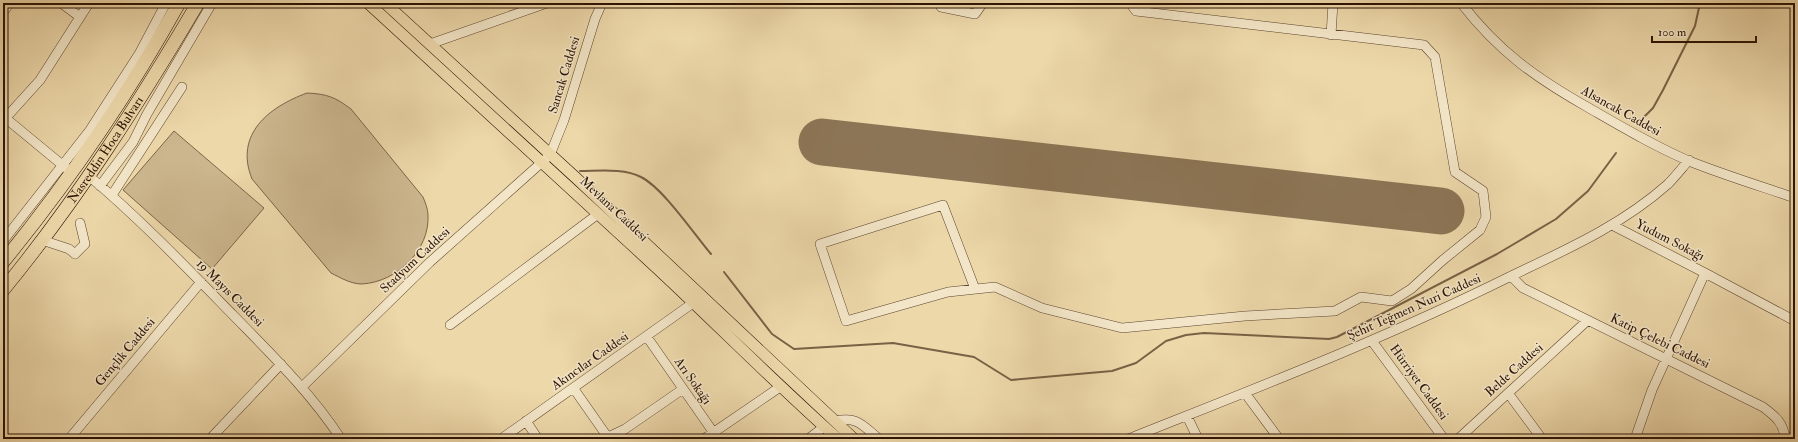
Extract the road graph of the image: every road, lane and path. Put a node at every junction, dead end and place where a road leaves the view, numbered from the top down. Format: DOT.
graph roads {
  1 [pos="10,3"];
  2 [pos="61,3"];
  3 [pos="89,3"];
  4 [pos="166,3"];
  5 [pos="179,3"];
  6 [pos="198,3"];
  7 [pos="212,3"];
  8 [pos="368,3"];
  9 [pos="385,3"];
  10 [pos="547,3"];
  11 [pos="602,3"];
  12 [pos="981,3"];
  13 [pos="1130,3"];
  14 [pos="1333,3"];
  15 [pos="1461,3"];
  16 [pos="941,7"];
  17 [pos="3,12"];
  18 [pos="80,17"];
  19 [pos="1331,35"];
  20 [pos="430,44"];
  21 [pos="169,52"];
  22 [pos="181,58"];
  23 [pos="182,87"];
  24 [pos="4,119"];
  25 [pos="547,159"];
  26 [pos="1689,160"];
  27 [pos="67,169"];
  28 [pos="89,176"];
  29 [pos="100,186"];
  30 [pos="112,196"];
  31 [pos="1795,198"];
  32 [pos="598,214"];
  33 [pos="80,223"];
  34 [pos="1612,224"];
  35 [pos="42,240"];
  36 [pos="3,241"];
  37 [pos="3,262"];
  38 [pos="1705,273"];
  39 [pos="1511,276"];
  40 [pos="200,282"];
  41 [pos="975,289"];
  42 [pos="3,290"];
  43 [pos="693,303"];
  44 [pos="1588,320"];
  45 [pos="1795,321"];
  46 [pos="450,325"];
  47 [pos="647,337"];
  48 [pos="1372,340"];
  49 [pos="1665,358"];
  50 [pos="281,364"];
  51 [pos="302,387"];
  52 [pos="780,387"];
  53 [pos="574,389"];
  54 [pos="682,389"];
  55 [pos="1246,393"];
  56 [pos="1508,393"];
  57 [pos="1187,416"];
  58 [pos="526,421"];
  59 [pos="836,421"];
  60 [pos="821,429"];
  61 [pos="716,436"];
  62 [pos="1795,436"];
  63 [pos="607,438"];
  64 [pos="69,439"];
  65 [pos="210,439"];
  66 [pos="341,439"];
  67 [pos="501,439"];
  68 [pos="538,439"];
  69 [pos="704,439"];
  70 [pos="808,439"];
  71 [pos="824,439"];
  72 [pos="838,439"];
  73 [pos="854,439"];
  74 [pos="879,439"];
  75 [pos="1128,439"];
  76 [pos="1198,439"];
  77 [pos="1279,439"];
  78 [pos="1444,439"];
  79 [pos="1458,439"];
  80 [pos="1542,439"];
  81 [pos="1636,439"];
  82 [pos="1785,439"];
  1 -- 17 [label="street"];
  2 -- 18 [label="street"];
  3 -- 18 [label="street"];
  4 -- 27 [label="street"];
  5 -- 27 [label="highway, Nasreddin Hoca Bulvarı"];
  6 -- 21 [label="highway, Nasreddin Hoca Bulvarı"];
  7 -- 22 [label="street"];
  8 -- 25 [label="main road, Mevlana Caddesi"];
  9 -- 20 [label="main road, Mevlana Caddesi"];
  10 -- 20 [label="street"];
  11 -- 25 [label="street, Sancak Caddesi"];
  12 -- 16 [label="street"];
  13 -- 19 [label="street"];
  14 -- 19 [label="street"];
  15 -- 26 [label="street, Alsancak Caddesi"];
  18 -- 24 [label="street"];
  19 -- 41 [label="street"];
  20 -- 25 [label="main road, Mevlana Caddesi"];
  21 -- 22 [label="street"];
  21 -- 28 [label="highway, Nasreddin Hoca Bulvarı"];
  22 -- 29 [label="street"];
  23 -- 30 [label="street"];
  24 -- 27 [label="street"];
  25 -- 32 [label="main road, Mevlana Caddesi"];
  25 -- 51 [label="street, Stadyum Caddesi"];
  25 -- 59 [label="main road, Mevlana Caddesi"];
  26 -- 31 [label="street, Alsancak Caddesi"];
  26 -- 34 [label="street, Şehit Teğmen Nuri Caddesi"];
  27 -- 36 [label="street"];
  27 -- 37 [label="highway, Nasreddin Hoca Bulvarı"];
  28 -- 29 [label="street, 19 Mayıs Caddesi"];
  28 -- 35 [label="highway, Nasreddin Hoca Bulvarı"];
  29 -- 30 [label="street, 19 Mayıs Caddesi"];
  30 -- 40 [label="street, 19 Mayıs Caddesi"];
  32 -- 43 [label="main road, Mevlana Caddesi"];
  32 -- 46 [label="street"];
  33 -- 35 [label="street"];
  34 -- 38 [label="street, Yudum Sokağı"];
  34 -- 39 [label="street, Şehit Teğmen Nuri Caddesi"];
  35 -- 42 [label="highway, Nasreddin Hoca Bulvarı"];
  38 -- 45 [label="street"];
  38 -- 49 [label="street, Yudum Sokağı"];
  39 -- 44 [label="street, Katip Çelebi Caddesi"];
  39 -- 48 [label="street, Şehit Teğmen Nuri Caddesi"];
  40 -- 50 [label="street, 19 Mayıs Caddesi"];
  40 -- 64 [label="street, Gençlik Caddesi"];
  41 -- 41 [label="street"];
  43 -- 47 [label="street, Akıncılar Caddesi"];
  43 -- 52 [label="main road, Mevlana Caddesi"];
  44 -- 49 [label="street, Katip Çelebi Caddesi"];
  44 -- 56 [label="street, Belde Caddesi"];
  47 -- 53 [label="street, Akıncılar Caddesi"];
  47 -- 54 [label="street, Arı Sokağı"];
  48 -- 55 [label="street, Şehit Teğmen Nuri Caddesi"];
  48 -- 78 [label="street, Hürriyet Caddesi"];
  49 -- 81 [label="street, Yudum Sokağı"];
  49 -- 82 [label="street, Katip Çelebi Caddesi"];
  50 -- 51 [label="street, 19 Mayıs Caddesi"];
  50 -- 65 [label="street"];
  51 -- 66 [label="street, 19 Mayıs Caddesi"];
  52 -- 60 [label="main road, Mevlana Caddesi"];
  52 -- 61 [label="street"];
  53 -- 58 [label="street, Akıncılar Caddesi"];
  53 -- 63 [label="street"];
  54 -- 61 [label="street, Arı Sokağı"];
  54 -- 63 [label="street"];
  55 -- 57 [label="street, Şehit Teğmen Nuri Caddesi"];
  55 -- 77 [label="street"];
  56 -- 79 [label="street, Belde Caddesi"];
  56 -- 80 [label="street"];
  57 -- 75 [label="street, Şehit Teğmen Nuri Caddesi"];
  57 -- 76 [label="street"];
  58 -- 67 [label="street, Akıncılar Caddesi"];
  58 -- 68 [label="street"];
  59 -- 73 [label="main road, Mevlana Caddesi"];
  59 -- 74 [label="street"];
  60 -- 70 [label="street"];
  60 -- 71 [label="street"];
  60 -- 72 [label="main road, Mevlana Caddesi"];
  61 -- 69 [label="street"];
  62 -- 82 [label="street"];
}
